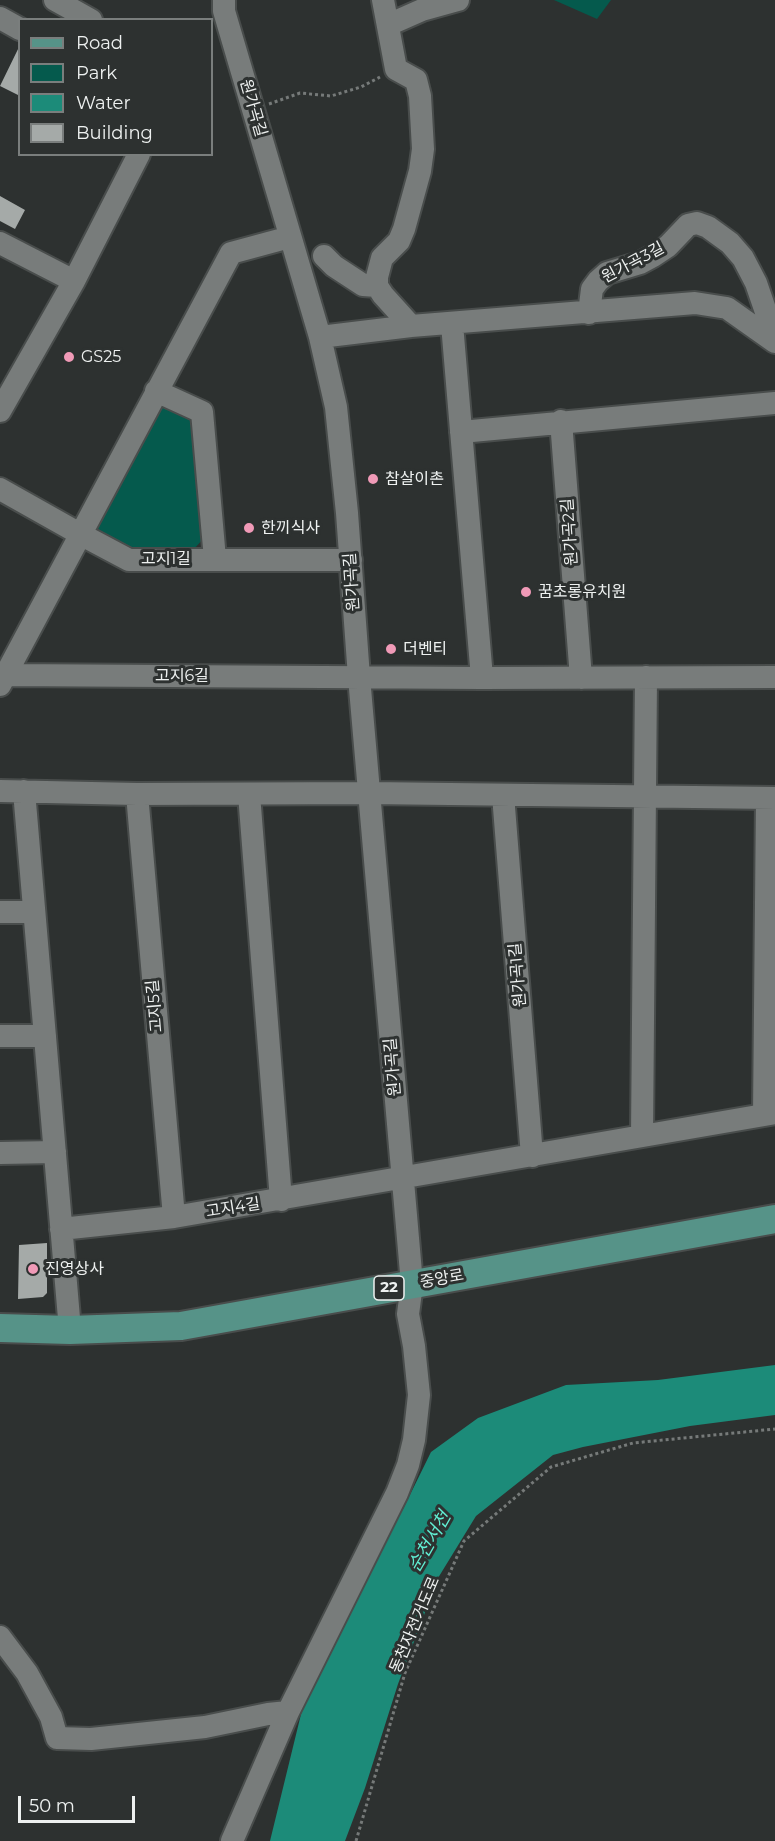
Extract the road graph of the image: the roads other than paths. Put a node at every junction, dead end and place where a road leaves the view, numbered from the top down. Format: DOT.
graph roads {
  1 [pos="55,0"];
  2 [pos="383,0"];
  3 [pos="458,0"];
  4 [pos="220,13"];
  5 [pos="0,18"];
  6 [pos="87,18"];
  7 [pos="387,25"];
  8 [pos="18,28"];
  9 [pos="138,156"];
  10 [pos="290,237"];
  11 [pos="0,243"];
  12 [pos="324,256"];
  13 [pos="74,281"];
  14 [pos="377,286"];
  15 [pos="589,313"];
  16 [pos="452,324"];
  17 [pos="411,326"];
  18 [pos="320,337"];
  19 [pos="770,338"];
  20 [pos="156,391"];
  21 [pos="775,403"];
  22 [pos="0,411"];
  23 [pos="561,421"];
  24 [pos="461,432"];
  25 [pos="0,489"];
  26 [pos="80,534"];
  27 [pos="215,559"];
  28 [pos="351,560"];
  29 [pos="359,677"];
  30 [pos="646,677"];
  31 [pos="775,677"];
  32 [pos="482,678"];
  33 [pos="581,678"];
  34 [pos="3,680"];
  35 [pos="0,791"];
  36 [pos="24,791"];
  37 [pos="369,793"];
  38 [pos="137,794"];
  39 [pos="249,794"];
  40 [pos="503,795"];
  41 [pos="646,796"];
  42 [pos="771,798"];
  43 [pos="0,912"];
  44 [pos="34,912"];
  45 [pos="0,1036"];
  46 [pos="45,1036"];
  47 [pos="769,1114"];
  48 [pos="642,1136"];
  49 [pos="55,1152"];
  50 [pos="0,1153"];
  51 [pos="532,1156"];
  52 [pos="403,1179"];
  53 [pos="281,1200"];
  54 [pos="174,1217"];
  55 [pos="775,1219"];
  56 [pos="62,1229"];
  57 [pos="412,1284"];
  58 [pos="0,1328"];
  59 [pos="70,1330"];
  60 [pos="0,1637"];
  61 [pos="288,1712"];
  62 [pos="232,1841"];
  1 -- 6 [label="street"];
  2 -- 7 [label="street"];
  3 -- 7 [label="street"];
  4 -- 10 [label="street, 원가곡길"];
  5 -- 8 [label="street"];
  7 -- 14 [label="street"];
  9 -- 13 [label="street"];
  10 -- 18 [label="street, 원가곡길"];
  10 -- 20 [label="street, 고지6길"];
  11 -- 13 [label="street"];
  12 -- 14 [label="street"];
  13 -- 22 [label="street"];
  14 -- 17 [label="street"];
  15 -- 16 [label="street, 원가곡3길"];
  15 -- 19 [label="street, 원가곡3길"];
  15 -- 19 [label="street, 원가곡3길"];
  16 -- 17 [label="street, 원가곡3길"];
  16 -- 24 [label="street"];
  17 -- 18 [label="street, 원가곡3길"];
  18 -- 28 [label="street, 원가곡길"];
  20 -- 26 [label="street, 고지6길"];
  20 -- 27 [label="street"];
  21 -- 23 [label="street"];
  23 -- 24 [label="street"];
  23 -- 33 [label="street, 원가곡2길"];
  24 -- 32 [label="street"];
  25 -- 26 [label="street, 고지1길"];
  26 -- 27 [label="street, 고지1길"];
  26 -- 34 [label="street, 고지6길"];
  27 -- 28 [label="street, 고지1길"];
  28 -- 29 [label="street, 원가곡길"];
  29 -- 32 [label="street"];
  29 -- 34 [label="street, 고지6길"];
  29 -- 37 [label="street, 원가곡길"];
  30 -- 31 [label="street"];
  30 -- 33 [label="street"];
  30 -- 41 [label="street"];
  32 -- 33 [label="street"];
  35 -- 36 [label="street"];
  36 -- 38 [label="street"];
  36 -- 44 [label="street"];
  37 -- 39 [label="street"];
  37 -- 40 [label="street"];
  37 -- 52 [label="street, 원가곡길"];
  38 -- 39 [label="street"];
  38 -- 54 [label="street, 고지5길"];
  39 -- 53 [label="street"];
  40 -- 41 [label="street"];
  40 -- 51 [label="street, 원가곡1길"];
  41 -- 42 [label="street"];
  41 -- 48 [label="street"];
  42 -- 47 [label="street"];
  43 -- 44 [label="street"];
  44 -- 46 [label="street"];
  45 -- 46 [label="street"];
  46 -- 49 [label="street"];
  47 -- 48 [label="street"];
  48 -- 51 [label="street"];
  49 -- 50 [label="street"];
  49 -- 56 [label="street"];
  51 -- 52 [label="street"];
  52 -- 53 [label="street, 고지4길"];
  52 -- 57 [label="street, 원가곡길"];
  53 -- 54 [label="street, 고지4길"];
  54 -- 56 [label="street, 고지4길"];
  55 -- 57 [label="main road, 중앙로 / 22"];
  56 -- 59 [label="street"];
  57 -- 59 [label="main road, 중앙로 / 22"];
  57 -- 61 [label="street, 원가곡길"];
  58 -- 59 [label="main road, 중앙로 / 22"];
  60 -- 61 [label="street"];
  61 -- 62 [label="street, 원가곡길"];
}
